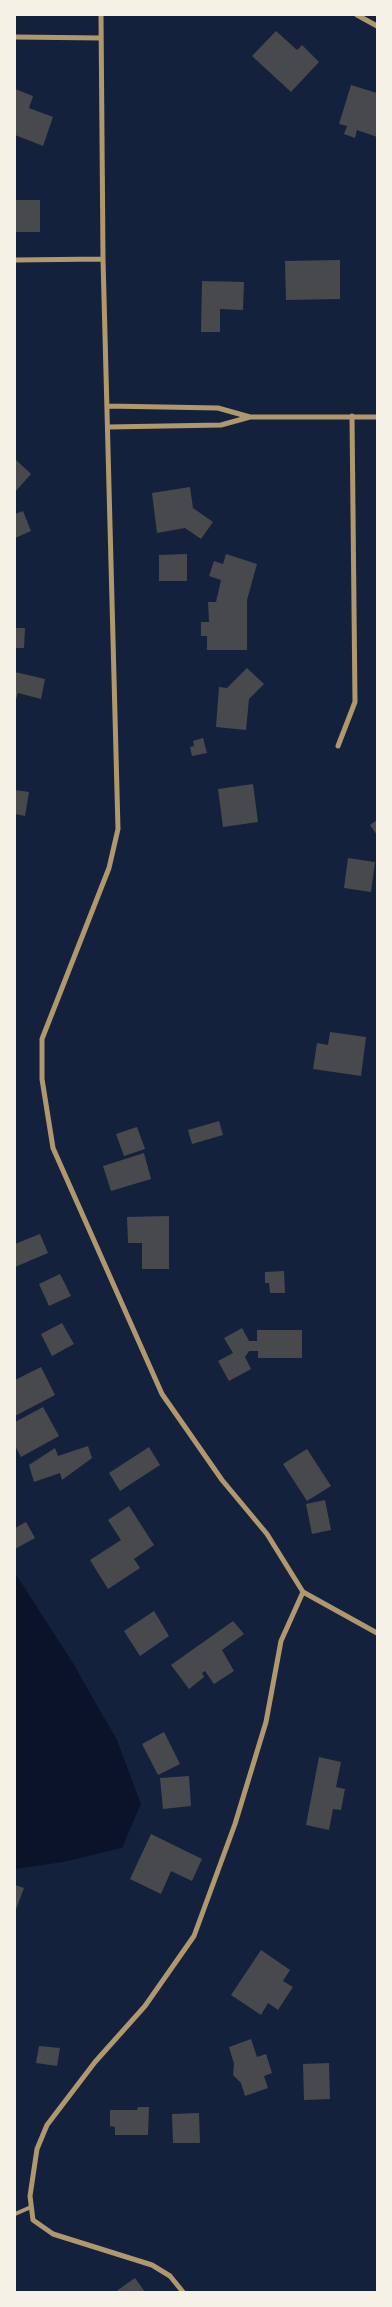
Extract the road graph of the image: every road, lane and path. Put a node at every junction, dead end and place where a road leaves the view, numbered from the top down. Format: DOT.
graph roads {
  1 [pos="101,15"];
  2 [pos="357,15"];
  3 [pos="377,26"];
  4 [pos="15,37"];
  5 [pos="101,38"];
  6 [pos="103,259"];
  7 [pos="15,260"];
  8 [pos="107,406"];
  9 [pos="352,416"];
  10 [pos="250,417"];
  11 [pos="377,417"];
  12 [pos="108,428"];
  13 [pos="338,746"];
  14 [pos="303,1592"];
  15 [pos="377,1633"];
  16 [pos="31,2207"];
  17 [pos="15,2214"];
  18 [pos="183,2292"];
  1 -- 5 [label="street"];
  2 -- 3 [label="street"];
  4 -- 5 [label="street"];
  5 -- 6 [label="street"];
  6 -- 7 [label="street"];
  6 -- 8 [label="street"];
  8 -- 10 [label="street"];
  8 -- 12 [label="street"];
  9 -- 10 [label="street"];
  9 -- 11 [label="street"];
  9 -- 13 [label="street"];
  10 -- 12 [label="street"];
  12 -- 14 [label="street"];
  14 -- 15 [label="street"];
  14 -- 16 [label="street"];
  16 -- 17 [label="lane"];
  16 -- 18 [label="street"];
}
